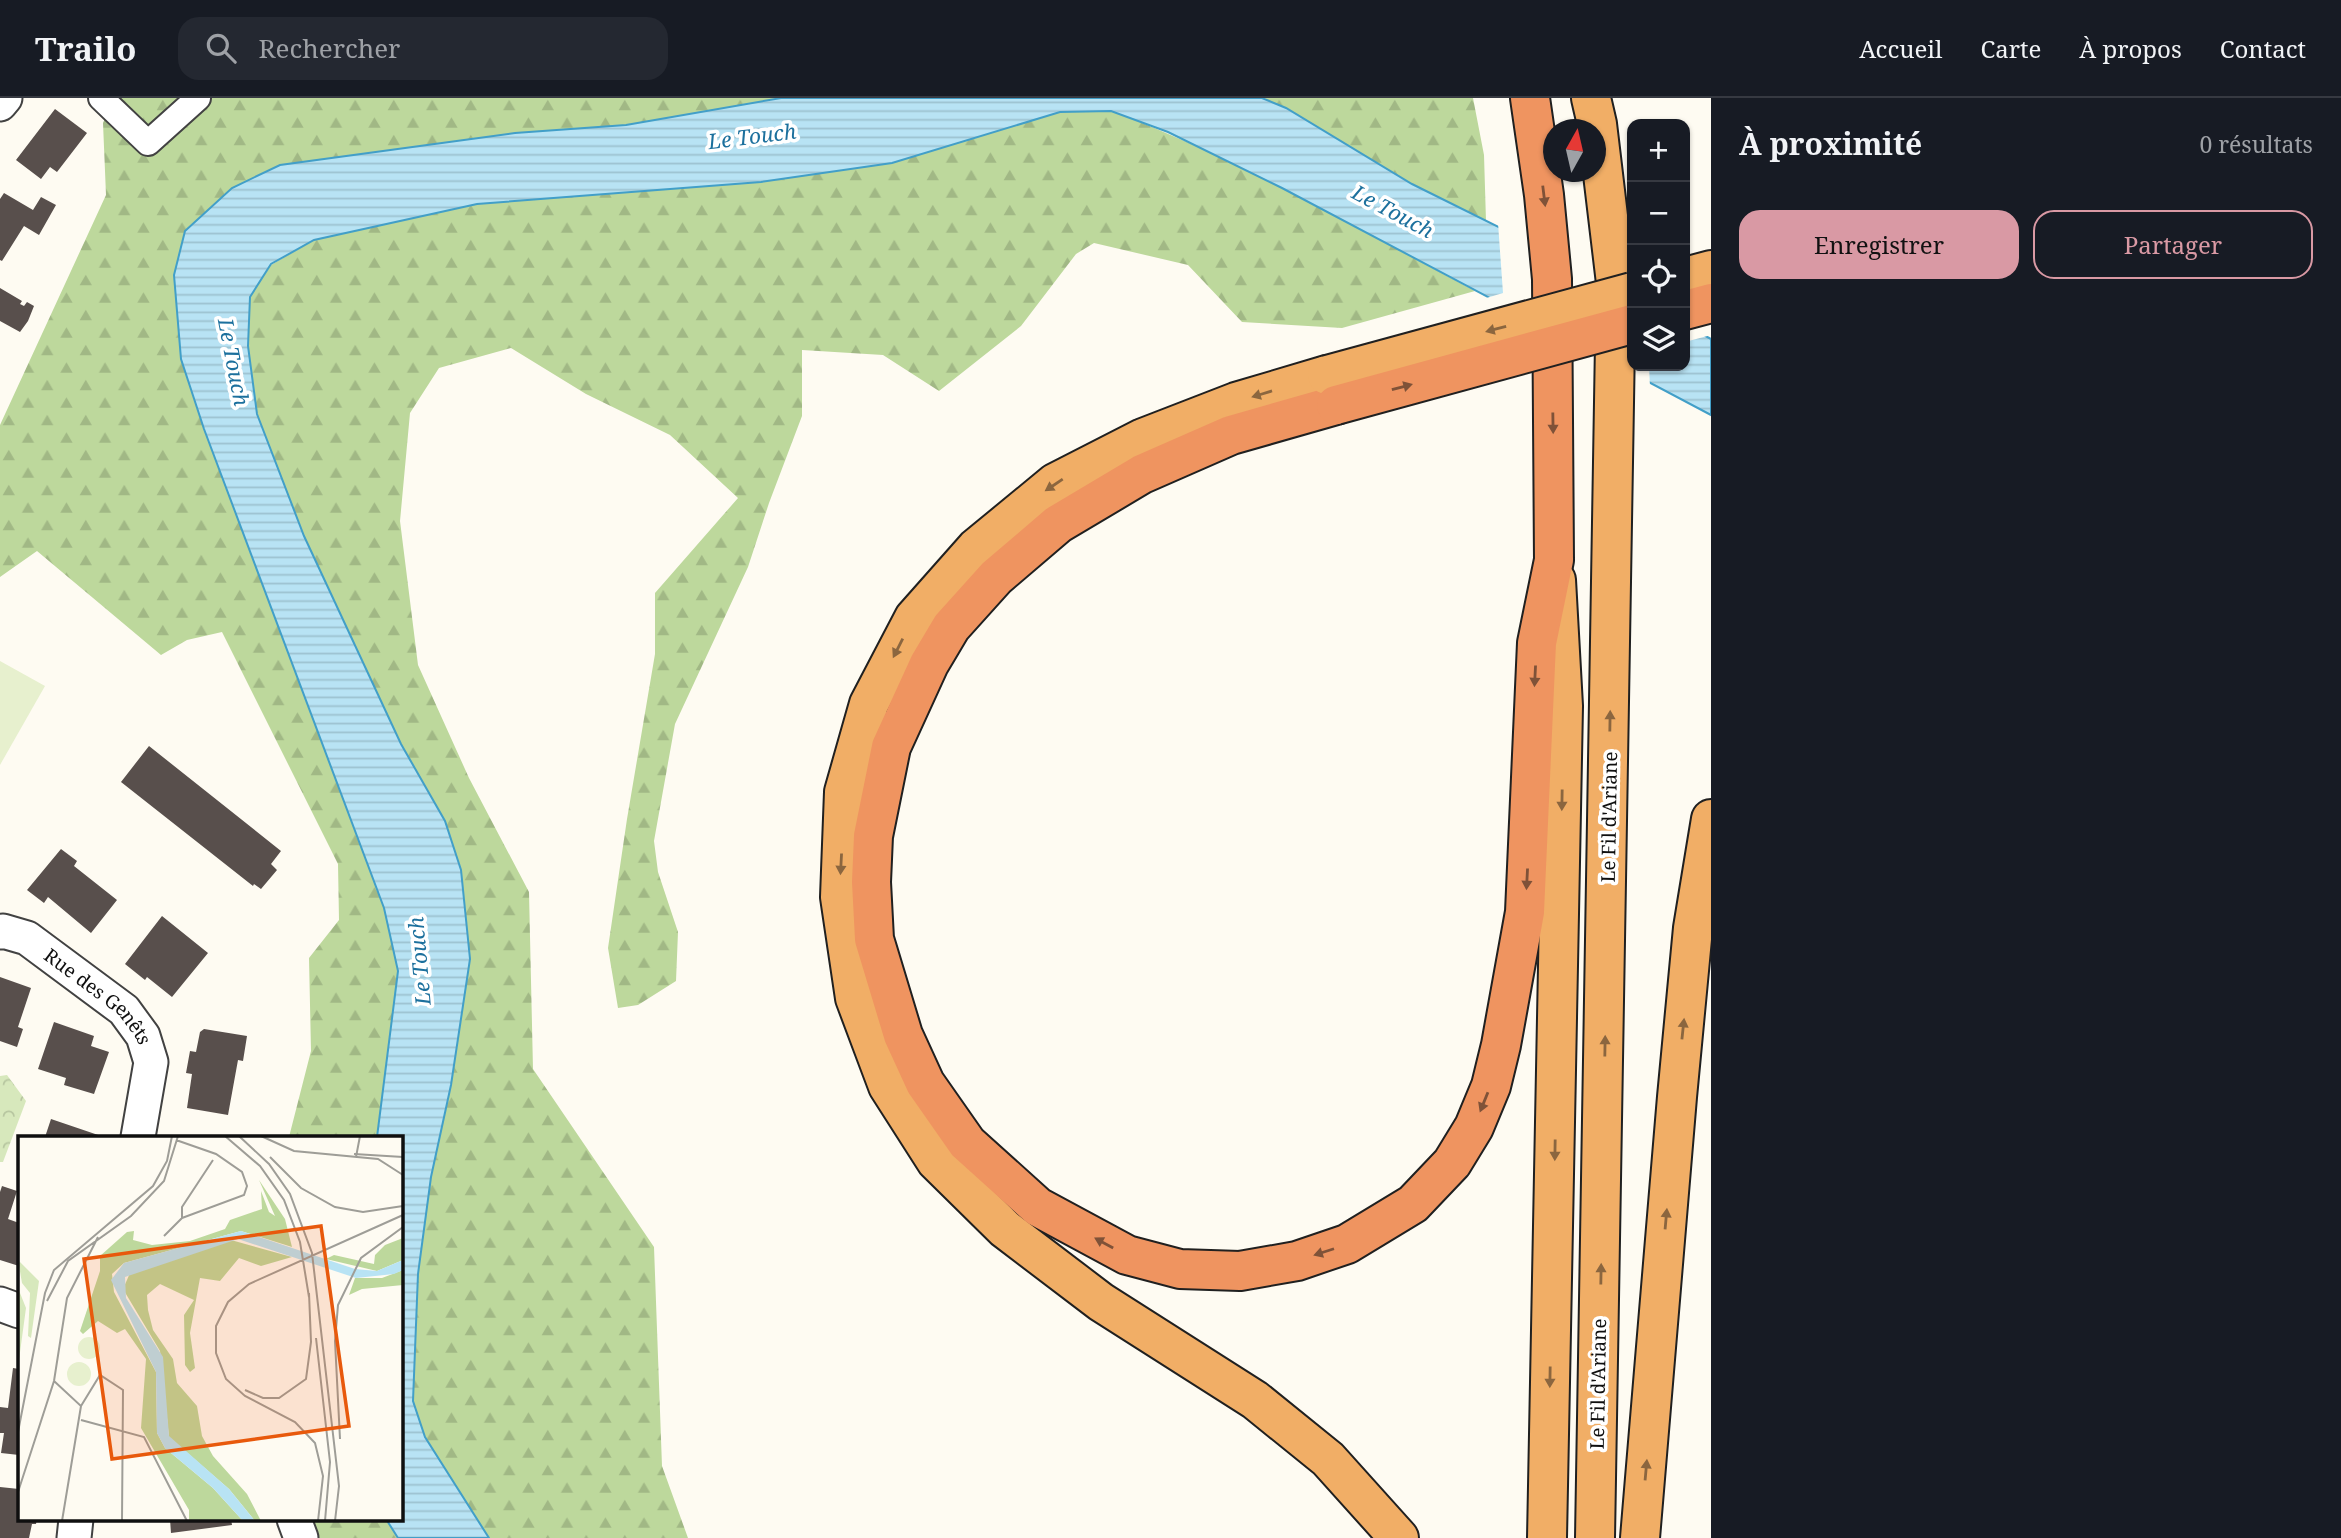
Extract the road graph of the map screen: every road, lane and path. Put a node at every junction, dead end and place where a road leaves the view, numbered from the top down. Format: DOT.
graph roads {
  1 [pos="5,98"];
  2 [pos="101,98"];
  3 [pos="198,98"];
  4 [pos="1530,101"];
  5 [pos="0,104"];
  6 [pos="1594,111"];
  7 [pos="1711,270"];
  8 [pos="1690,276"];
  9 [pos="1627,294"];
  10 [pos="1711,303"];
  11 [pos="1690,309"];
  12 [pos="1627,325"];
  13 [pos="1332,390"];
  14 [pos="1554,560"];
  15 [pos="1711,819"];
  16 [pos="0,932"];
  17 [pos="138,1136"];
  18 [pos="0,1304"];
  19 [pos="18,1311"];
  20 [pos="76,1520"];
  21 [pos="294,1520"];
  22 [pos="74,1538"];
  23 [pos="301,1538"];
  24 [pos="1399,1538"];
  25 [pos="1547,1538"];
  26 [pos="1595,1538"];
  27 [pos="1640,1538"];
  1 -- 5 [label="street"];
  2 -- 3 [label="street"];
  4 -- 14 [label="highway, one-way, bridge"];
  26 -- 6 [label="highway, Le Fil d'Ariane, one-way, bridge"];
  7 -- 8 [label="highway"];
  9 -- 13 [label="highway, one-way, bridge"];
  10 -- 11 [label="highway"];
  13 -- 12 [label="highway, one-way, bridge"];
  14 -- 13 [label="highway, one-way"];
  13 -- 24 [label="highway, one-way"];
  14 -- 25 [label="highway, one-way"];
  27 -- 15 [label="highway, one-way"];
  16 -- 17 [label="street, Rue des Genêts"];
  18 -- 19 [label="street"];
  20 -- 22 [label="street"];
  21 -- 23 [label="street"];
}
